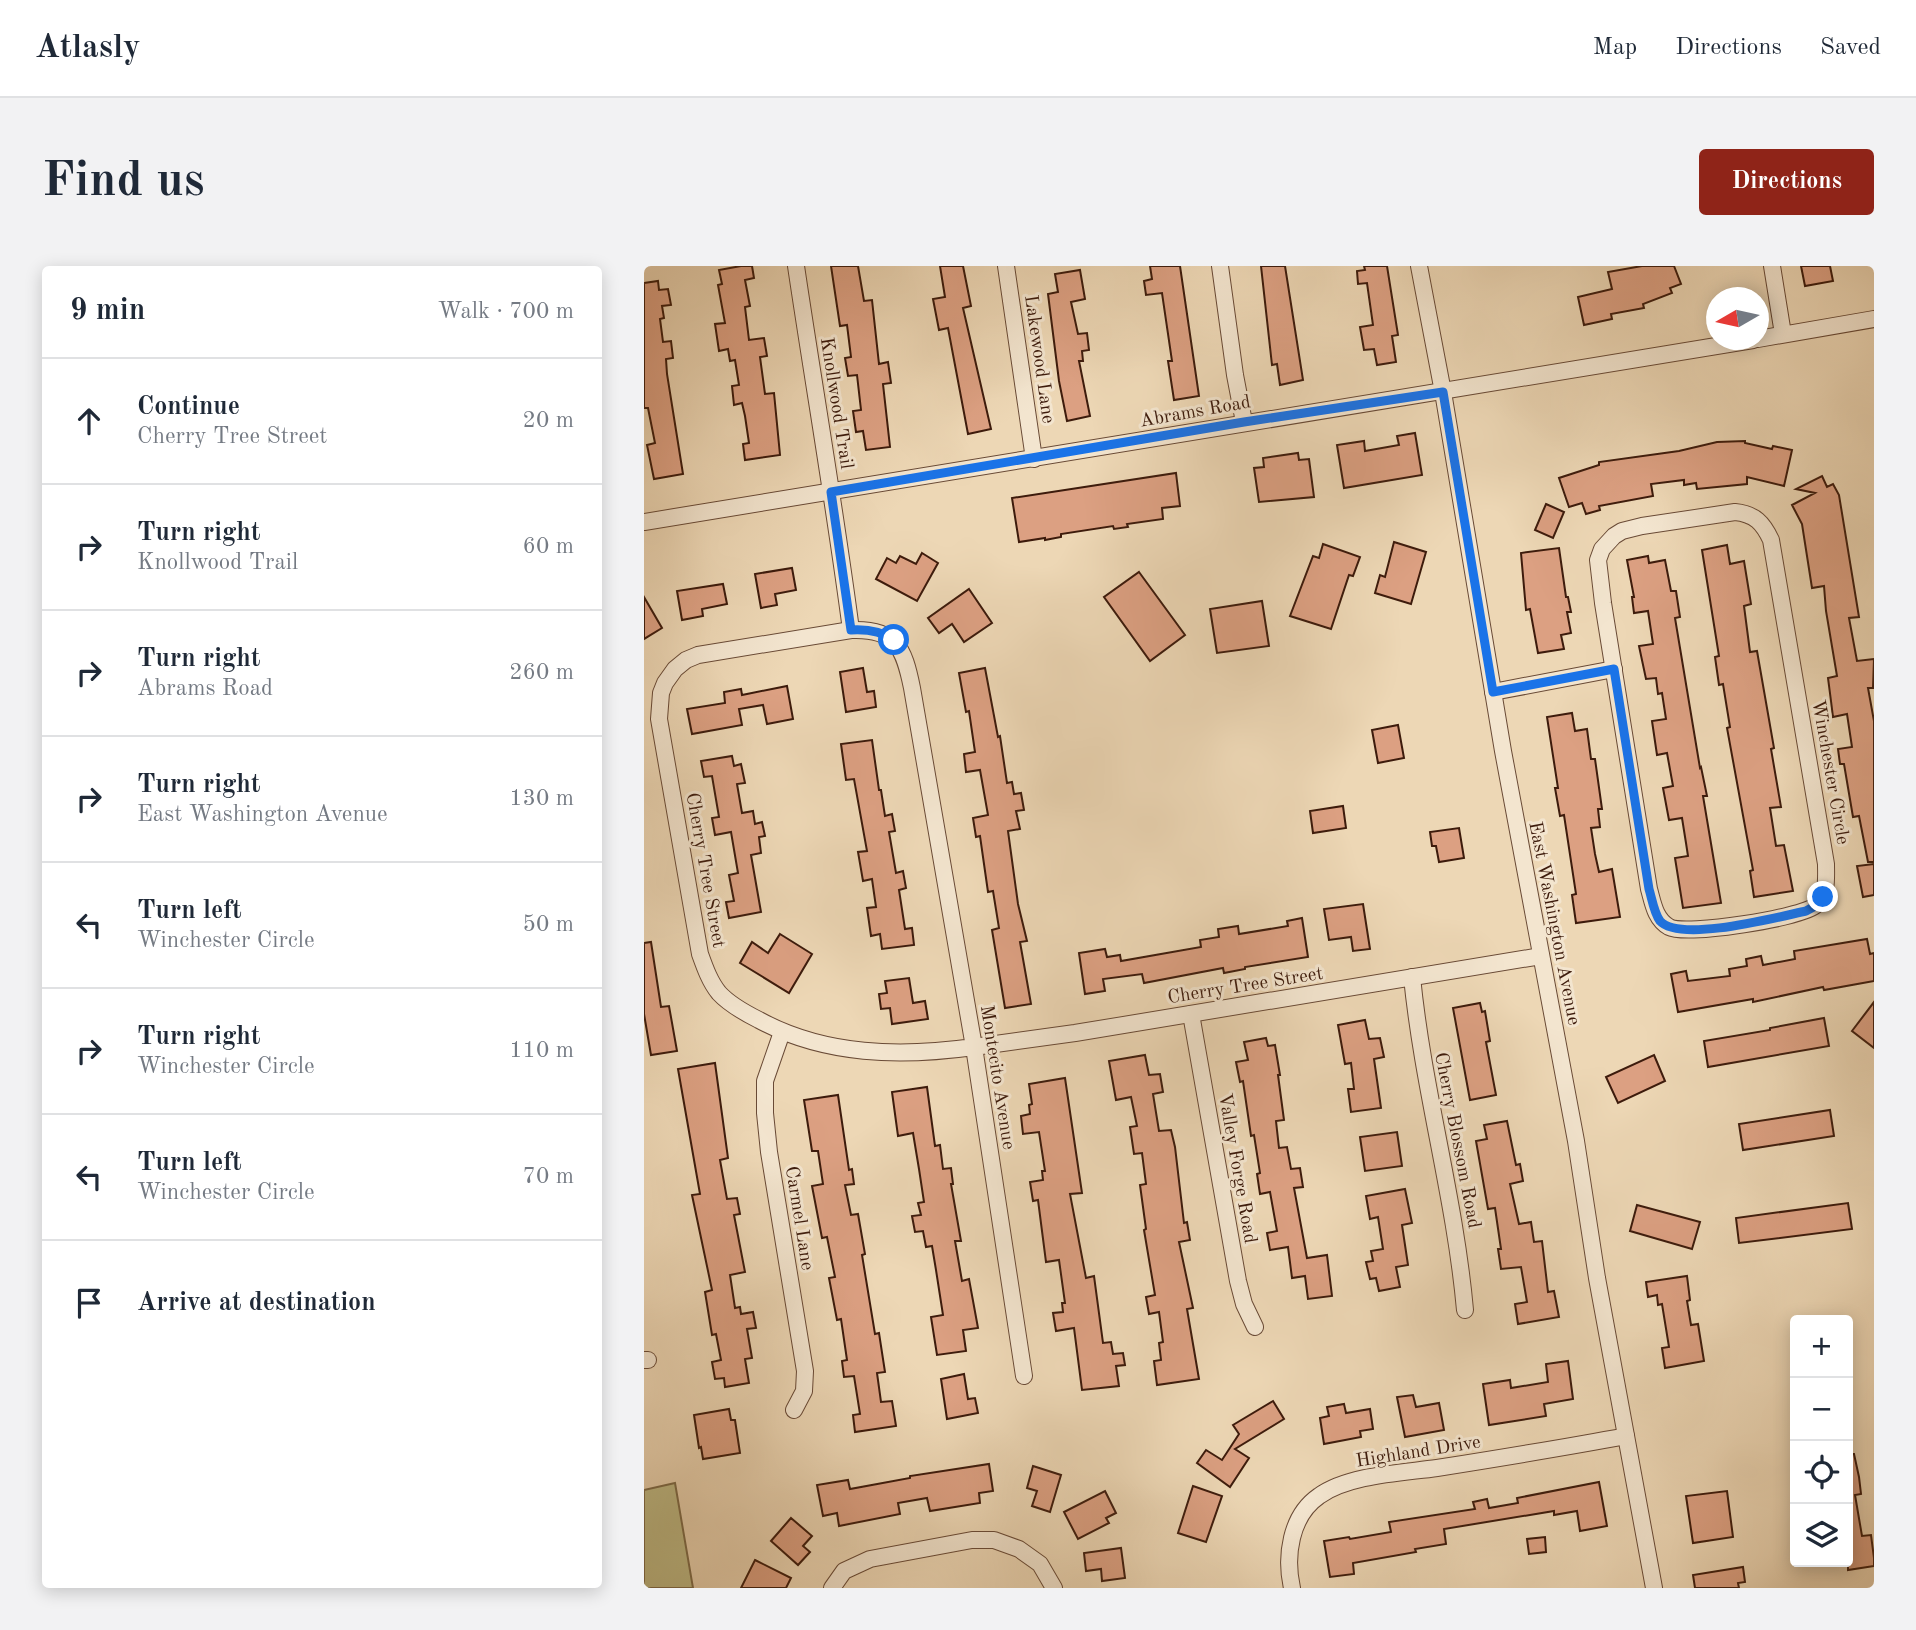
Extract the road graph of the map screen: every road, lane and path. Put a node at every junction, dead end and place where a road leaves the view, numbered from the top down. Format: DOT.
graph roads {
  1 [pos="796,266"];
  2 [pos="1006,266"];
  3 [pos="1220,266"];
  4 [pos="1419,266"];
  5 [pos="1772,266"];
  6 [pos="1874,319"];
  7 [pos="1783,334"];
  8 [pos="1769,336"];
  9 [pos="1706,348"];
  10 [pos="1443,392"];
  11 [pos="1244,422"];
  12 [pos="1034,459"];
  13 [pos="831,492"];
  14 [pos="644,522"];
  15 [pos="851,630"];
  16 [pos="1614,669"];
  17 [pos="1493,692"];
  18 [pos="929,785"];
  19 [pos="1541,956"];
  20 [pos="1412,977"];
  21 [pos="1191,1014"];
  22 [pos="782,1032"];
  23 [pos="974,1047"];
  24 [pos="1465,1310"];
  25 [pos="1255,1326"];
  26 [pos="1024,1376"];
  27 [pos="794,1410"];
  28 [pos="1626,1436"];
  29 [pos="832,1588"];
  30 [pos="1054,1588"];
  31 [pos="1292,1588"];
  32 [pos="1654,1588"];
  1 -- 13 [label="street, Knollwood Trail"];
  2 -- 12 [label="street, Lakewood Lane"];
  3 -- 11 [label="street"];
  4 -- 10 [label="street, East Washington Avenue"];
  5 -- 7 [label="street"];
  6 -- 7 [label="street"];
  7 -- 8 [label="street"];
  9 -- 10 [label="street, Abrams Road"];
  10 -- 11 [label="street, Abrams Road"];
  10 -- 17 [label="street, East Washington Avenue"];
  11 -- 12 [label="street, Abrams Road"];
  12 -- 13 [label="street, Abrams Road"];
  13 -- 14 [label="street, Abrams Road"];
  13 -- 15 [label="street, Knollwood Trail"];
  15 -- 18 [label="street, Cherry Tree Street"];
  15 -- 22 [label="street, Cherry Tree Street"];
  16 -- 16 [label="street, Winchester Circle"];
  16 -- 17 [label="street"];
  17 -- 19 [label="street, East Washington Avenue"];
  18 -- 23 [label="street, Montecito Avenue"];
  19 -- 20 [label="street, Cherry Tree Street"];
  19 -- 28 [label="street, East Washington Avenue"];
  20 -- 21 [label="street, Cherry Tree Street"];
  20 -- 24 [label="street, Cherry Blossom Road"];
  21 -- 23 [label="street, Cherry Tree Street"];
  21 -- 25 [label="street, Valley Forge Road"];
  22 -- 23 [label="street, Cherry Tree Street"];
  22 -- 27 [label="street, Carmel Lane"];
  23 -- 26 [label="street, Montecito Avenue"];
  28 -- 31 [label="street, Highland Drive"];
  28 -- 32 [label="street, East Washington Avenue"];
  29 -- 30 [label="street"];
}
